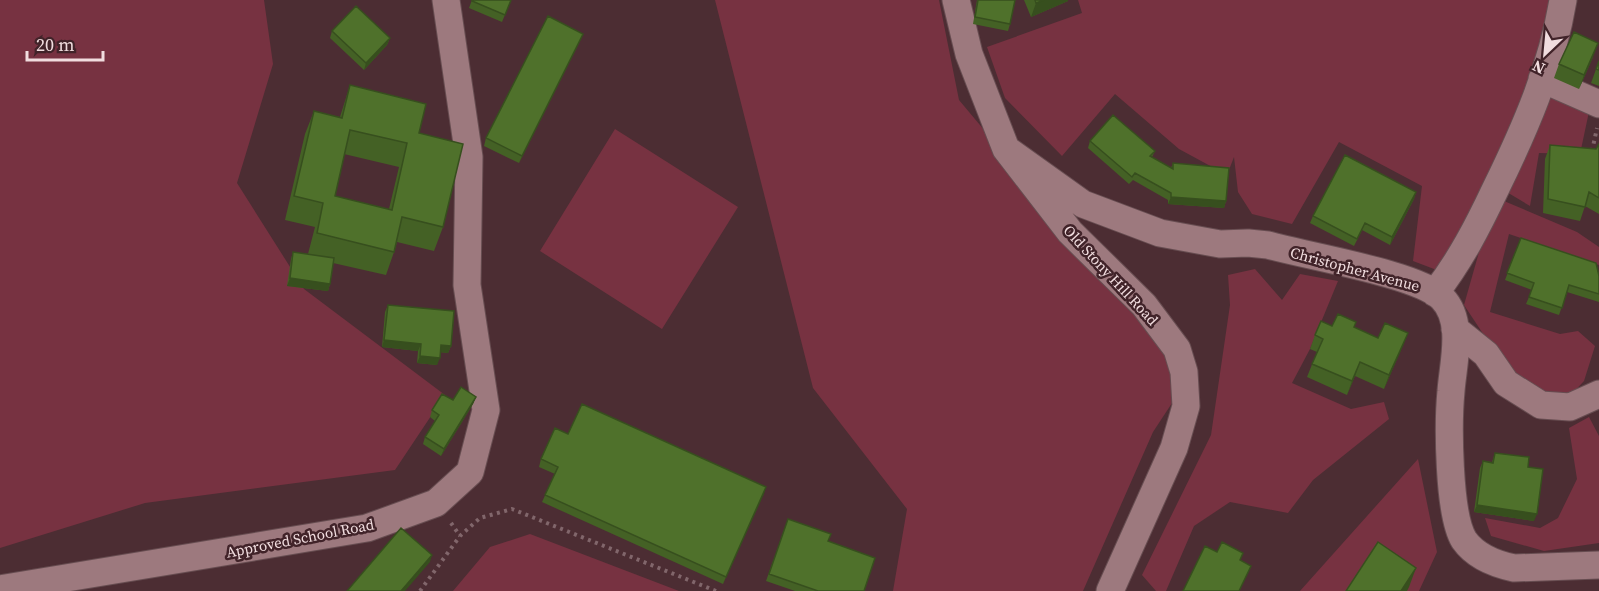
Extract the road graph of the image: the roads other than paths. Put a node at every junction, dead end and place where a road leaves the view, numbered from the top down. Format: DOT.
graph roads {
  1 [pos="446,0"];
  2 [pos="956,0"];
  3 [pos="1563,0"];
  4 [pos="1542,79"];
  5 [pos="1599,104"];
  6 [pos="1006,149"];
  7 [pos="1435,293"];
  8 [pos="1455,329"];
  9 [pos="1599,394"];
  10 [pos="1599,565"];
  11 [pos="0,589"];
  12 [pos="1110,591"];
  1 -- 11 [label="street, Approved School Road"];
  2 -- 6 [label="street, Old Stony Hill Road"];
  3 -- 4 [label="street"];
  4 -- 5 [label="street"];
  4 -- 7 [label="street"];
  6 -- 7 [label="street, Christopher Avenue"];
  6 -- 12 [label="street, Old Stony Hill Road"];
  7 -- 8 [label="street, Christopher Avenue"];
  8 -- 9 [label="street"];
  8 -- 10 [label="street, Christopher Avenue"];
}
